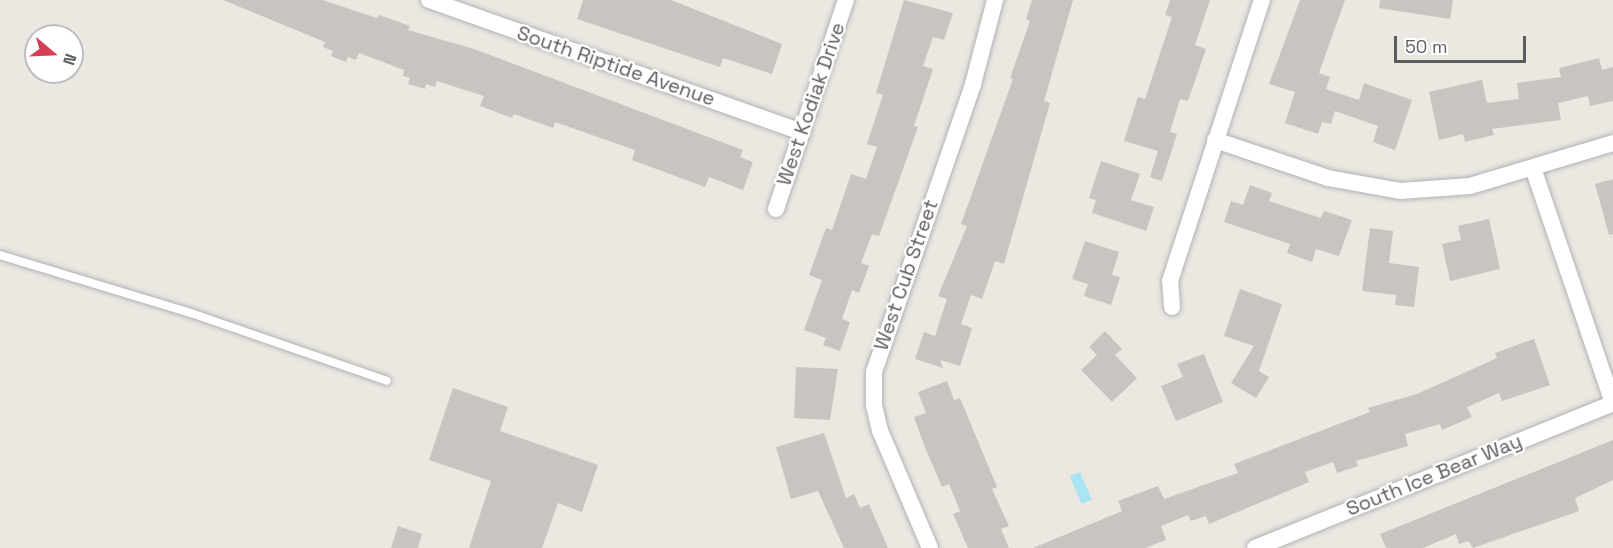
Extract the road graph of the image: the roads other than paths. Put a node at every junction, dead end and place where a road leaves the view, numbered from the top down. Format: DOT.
graph roads {
  1 [pos="429,0"];
  2 [pos="846,0"];
  3 [pos="995,0"];
  4 [pos="1262,0"];
  5 [pos="802,132"];
  6 [pos="1215,140"];
  7 [pos="1613,143"];
  8 [pos="1533,168"];
  9 [pos="776,209"];
  10 [pos="0,255"];
  11 [pos="1172,308"];
  12 [pos="387,381"];
  13 [pos="1613,403"];
  14 [pos="1275,544"];
  15 [pos="930,548"];
  16 [pos="1255,548"];
  1 -- 5 [label="street, South Riptide Avenue"];
  2 -- 5 [label="street, West Kodiak Drive"];
  3 -- 15 [label="street, West Cub Street"];
  4 -- 6 [label="street"];
  5 -- 9 [label="street, West Kodiak Drive"];
  6 -- 8 [label="street"];
  6 -- 11 [label="street"];
  7 -- 8 [label="street"];
  8 -- 13 [label="street"];
  10 -- 12 [label="lane"];
  13 -- 14 [label="street, South Ice Bear Way"];
  14 -- 16 [label="street, South Ice Bear Way"];
}
